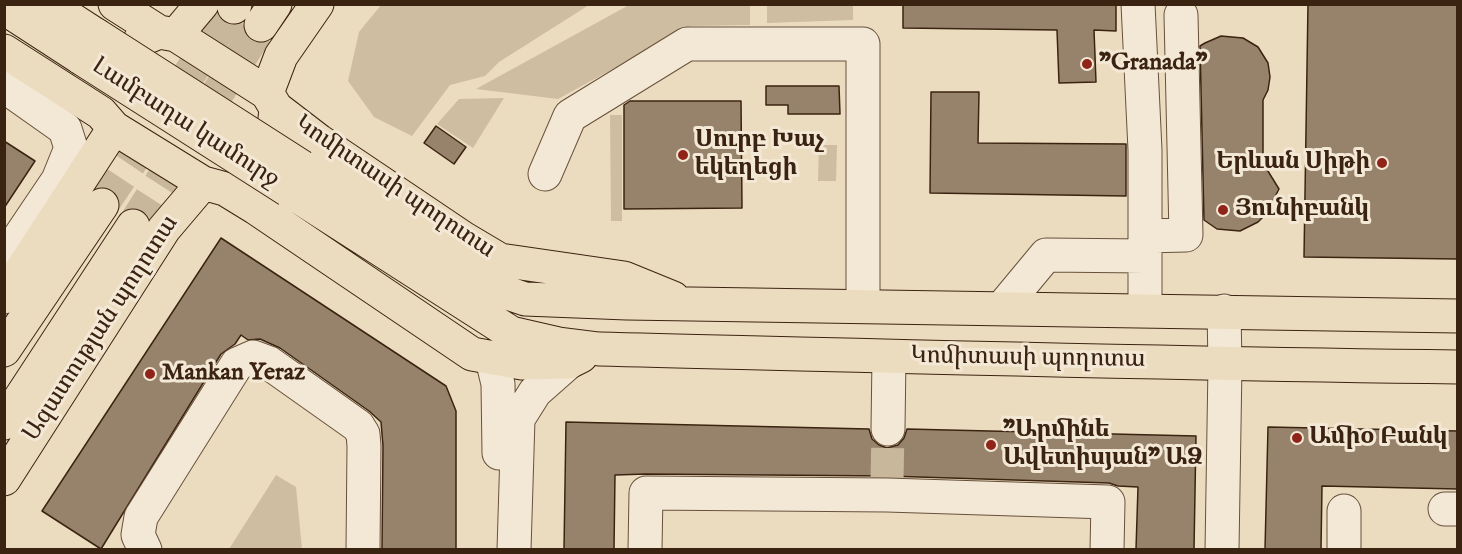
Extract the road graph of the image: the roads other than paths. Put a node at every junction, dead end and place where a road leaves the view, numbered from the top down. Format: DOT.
graph roads {
  1 [pos="48,4"];
  2 [pos="116,4"];
  3 [pos="202,4"];
  4 [pos="317,4"];
  5 [pos="1138,4"];
  6 [pos="4,8"];
  7 [pos="1181,15"];
  8 [pos="158,36"];
  9 [pos="89,47"];
  10 [pos="4,51"];
  11 [pos="4,86"];
  12 [pos="273,110"];
  13 [pos="106,111"];
  14 [pos="545,174"];
  15 [pos="295,178"];
  16 [pos="223,184"];
  17 [pos="102,205"];
  18 [pos="133,226"];
  19 [pos="1145,246"];
  20 [pos="4,260"];
  21 [pos="4,297"];
  22 [pos="688,304"];
  23 [pos="863,306"];
  24 [pos="1002,308"];
  25 [pos="1145,310"];
  26 [pos="1224,311"];
  27 [pos="1458,316"];
  28 [pos="599,349"];
  29 [pos="4,350"];
  30 [pos="889,357"];
  31 [pos="492,359"];
  32 [pos="569,362"];
  33 [pos="1225,364"];
  34 [pos="1458,367"];
  35 [pos="4,423"];
  36 [pos="888,429"];
  37 [pos="4,479"];
  38 [pos="1344,511"];
  39 [pos="145,549"];
  40 [pos="363,549"];
  41 [pos="497,549"];
  42 [pos="514,549"];
  43 [pos="645,549"];
  44 [pos="1107,549"];
  45 [pos="1222,549"];
  46 [pos="1344,549"];
  1 -- 9 [label="main road"];
  2 -- 8 [label="main road"];
  3 -- 8 [label="main road"];
  4 -- 12 [label="main road"];
  5 -- 19 [label="street"];
  6 -- 9 [label="main road"];
  7 -- 19 [label="street"];
  8 -- 12 [label="main road"];
  9 -- 15 [label="main road, Լամբադա կամուրջ, bridge"];
  10 -- 13 [label="main road, Լամբադա կամուրջ"];
  11 -- 20 [label="street"];
  12 -- 22 [label="main road, Կոմիտասի պողոտա"];
  13 -- 16 [label="main road, Լամբադա կամուրջ"];
  13 -- 21 [label="main road"];
  14 -- 23 [label="street"];
  15 -- 22 [label="main road, Կոմիտասի պողոտա"];
  15 -- 28 [label="main road, Կոմիտասի պողոտա"];
  16 -- 31 [label="main road, Կոմիտասի պողոտա"];
  16 -- 37 [label="main road, Ազատության պողոտա"];
  17 -- 29 [label="main road"];
  18 -- 35 [label="main road, Ազատության պողոտա"];
  19 -- 24 [label="street"];
  19 -- 25 [label="street"];
  22 -- 23 [label="main road, Կոմիտասի պողոտա"];
  23 -- 24 [label="main road, Կոմիտասի պողոտա"];
  24 -- 25 [label="main road, Կոմիտասի պողոտա"];
  25 -- 26 [label="main road, Կոմիտասի պողոտա"];
  26 -- 27 [label="main road, Կոմիտասի պողոտա"];
  26 -- 33 [label="street"];
  28 -- 30 [label="main road, Կոմիտասի պողոտա"];
  28 -- 32 [label="main road, Կոմիտասի պողոտա"];
  30 -- 33 [label="main road, Կոմիտասի պողոտա"];
  30 -- 36 [label="street"];
  31 -- 32 [label="main road, Կոմիտասի պողոտա"];
  31 -- 41 [label="street"];
  32 -- 42 [label="street"];
  33 -- 34 [label="main road, Կոմիտասի պողոտա"];
  33 -- 45 [label="street"];
  38 -- 46 [label="street"];
  39 -- 40 [label="street"];
  43 -- 44 [label="street"];
}
